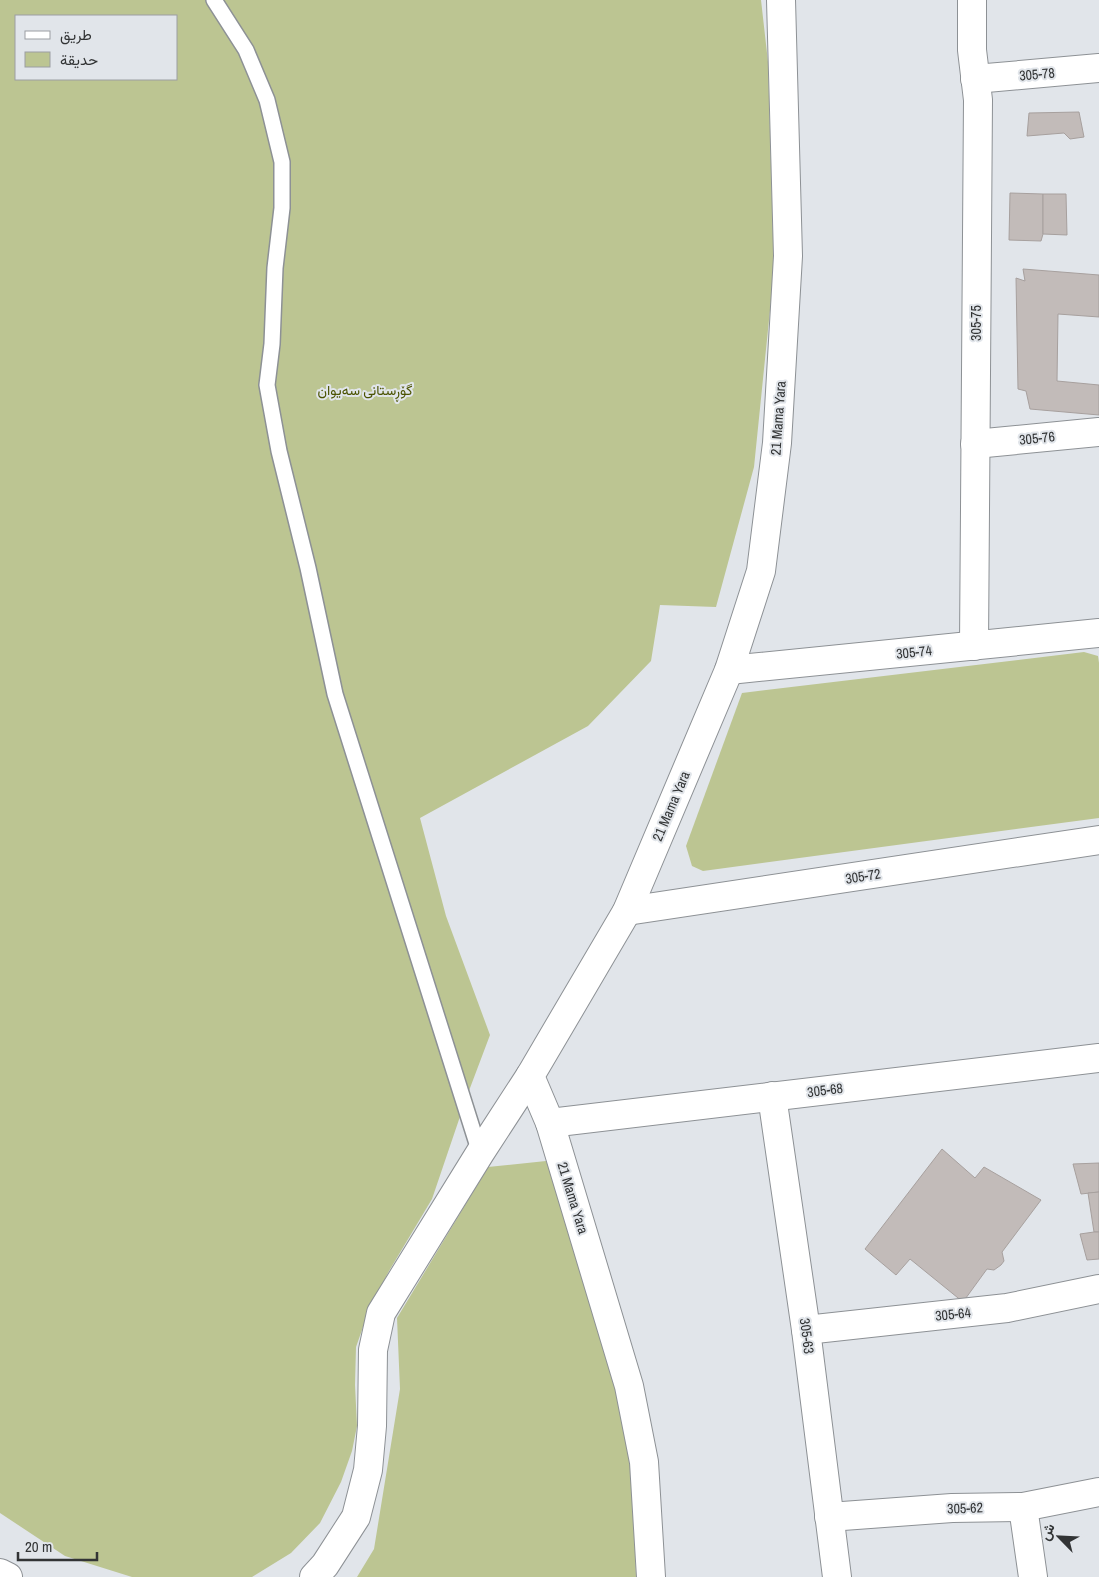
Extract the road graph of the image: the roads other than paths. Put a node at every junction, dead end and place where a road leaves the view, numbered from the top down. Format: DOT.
graph roads {
  1 [pos="214,0"];
  2 [pos="781,0"];
  3 [pos="972,0"];
  4 [pos="1099,68"];
  5 [pos="976,79"];
  6 [pos="1099,432"];
  7 [pos="975,444"];
  8 [pos="1099,633"];
  9 [pos="974,646"];
  10 [pos="729,670"];
  11 [pos="1099,840"];
  12 [pos="627,911"];
  13 [pos="1099,1058"];
  14 [pos="530,1076"];
  15 [pos="772,1096"];
  16 [pos="550,1123"];
  17 [pos="480,1153"];
  18 [pos="1099,1289"];
  19 [pos="806,1330"];
  20 [pos="1099,1492"];
  21 [pos="1022,1507"];
  22 [pos="829,1517"];
  23 [pos="0,1573"];
  24 [pos="8,1577"];
  25 [pos="314,1577"];
  26 [pos="651,1577"];
  27 [pos="837,1577"];
  28 [pos="1034,1577"];
  1 -- 17 [label="lane"];
  2 -- 10 [label="street, 21 Mama Yara"];
  3 -- 5 [label="street, 305-75"];
  4 -- 5 [label="street, 305-78"];
  5 -- 7 [label="street, 305-75"];
  6 -- 7 [label="street, 305-76"];
  7 -- 9 [label="street, 305-75"];
  8 -- 9 [label="street, 305-74"];
  9 -- 10 [label="street, 305-74"];
  10 -- 12 [label="street, 21 Mama Yara"];
  11 -- 12 [label="street, 305-72"];
  12 -- 14 [label="street, 21 Mama Yara"];
  13 -- 15 [label="street, 305-68"];
  14 -- 16 [label="street, 21 Mama Yara"];
  14 -- 17 [label="street"];
  15 -- 16 [label="street, 305-68"];
  15 -- 19 [label="street, 305-63"];
  16 -- 26 [label="street, 21 Mama Yara"];
  17 -- 25 [label="street"];
  18 -- 19 [label="street, 305-64"];
  19 -- 22 [label="street, 305-63"];
  20 -- 21 [label="street, 305-62"];
  21 -- 22 [label="street, 305-62"];
  21 -- 28 [label="street"];
  22 -- 27 [label="street, 305-63"];
  23 -- 24 [label="street"];
}
